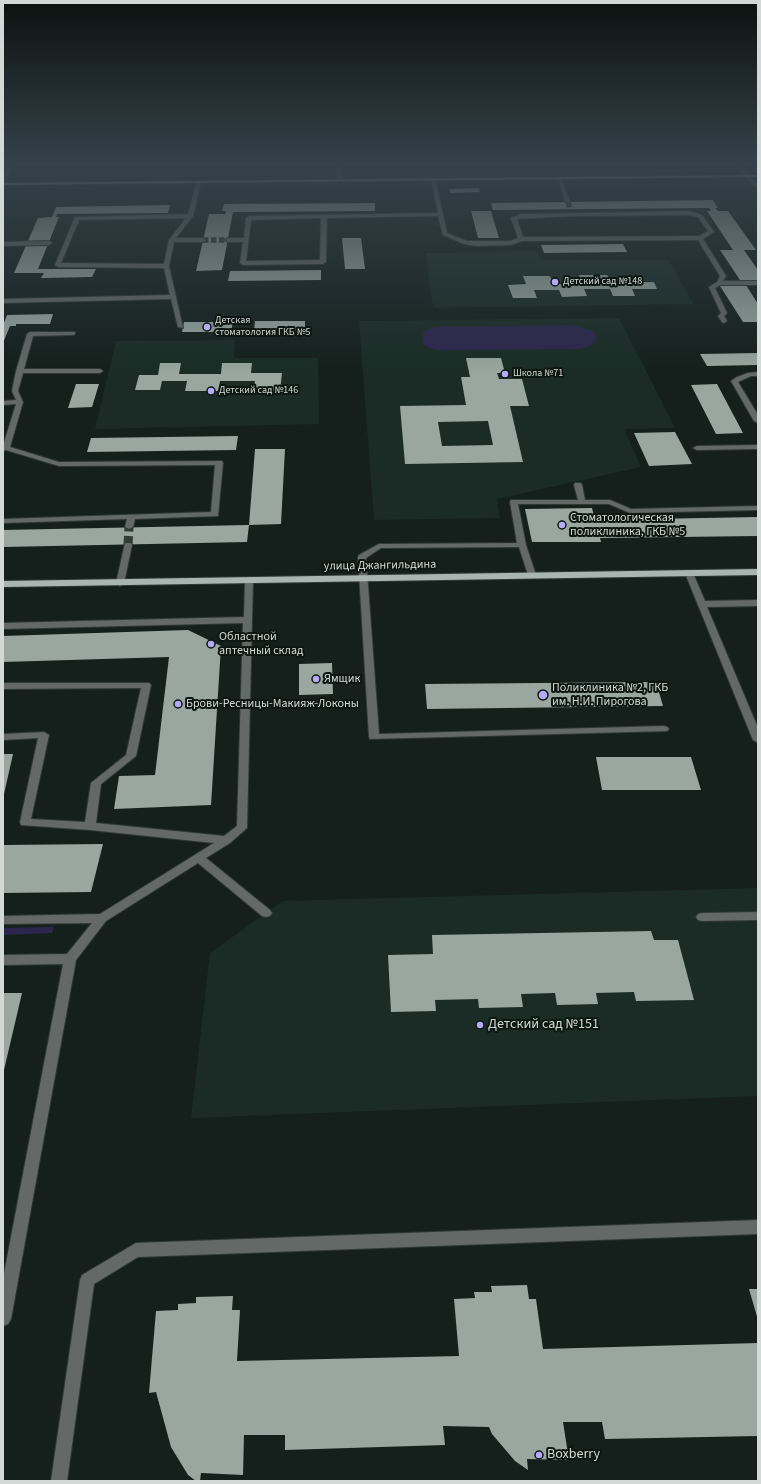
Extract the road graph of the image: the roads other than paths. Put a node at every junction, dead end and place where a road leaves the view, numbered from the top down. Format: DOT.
graph roads {
  1 [pos="68,235"];
  2 [pos="176,235"];
  3 [pos="247,235"];
  4 [pos="324,235"];
  5 [pos="448,235"];
  6 [pos="521,235"];
  7 [pos="705,235"];
  8 [pos="700,238"];
  9 [pos="522,239"];
  10 [pos="172,240"];
  11 [pos="203,240"];
  12 [pos="228,240"];
  13 [pos="246,240"];
  14 [pos="49,243"];
  15 [pos="3,244"];
  16 [pos="476,244"];
  17 [pos="480,252"];
  18 [pos="166,266"];
  19 [pos="719,283"];
  20 [pos="758,283"];
  21 [pos="173,297"];
  22 [pos="3,301"];
  23 [pos="724,321"];
  24 [pos="181,326"];
  25 [pos="73,333"];
  26 [pos="100,370"];
  27 [pos="19,371"];
  28 [pos="758,374"];
  29 [pos="20,402"];
  30 [pos="3,403"];
  31 [pos="758,421"];
  32 [pos="758,447"];
  33 [pos="4,448"];
  34 [pos="698,448"];
  35 [pos="578,486"];
  36 [pos="582,502"];
  37 [pos="758,508"];
  38 [pos="132,517"];
  39 [pos="3,521"];
  40 [pos="129,528"];
  41 [pos="128,545"];
  42 [pos="522,545"];
  43 [pos="758,572"];
  44 [pos="689,573"];
  45 [pos="532,575"];
  46 [pos="363,577"];
  47 [pos="249,580"];
  48 [pos="120,583"];
  49 [pos="3,584"];
  50 [pos="758,603"];
  51 [pos="703,604"];
  52 [pos="247,620"];
  53 [pos="3,626"];
  54 [pos="3,686"];
  55 [pos="664,729"];
  56 [pos="3,736"];
  57 [pos="758,740"];
  58 [pos="90,826"];
  59 [pos="226,840"];
  60 [pos="198,857"];
  61 [pos="266,913"];
  62 [pos="758,916"];
  63 [pos="702,917"];
  64 [pos="102,918"];
  65 [pos="3,920"];
  66 [pos="70,959"];
  67 [pos="3,960"];
  68 [pos="758,1227"];
  69 [pos="3,1319"];
  70 [pos="59,1481"];
  1 -- 18 [label="street"];
  2 -- 10 [label="street"];
  3 -- 13 [label="street"];
  4 -- 13 [label="street"];
  5 -- 16 [label="street"];
  6 -- 9 [label="street"];
  7 -- 8 [label="street"];
  8 -- 9 [label="street"];
  8 -- 19 [label="street"];
  9 -- 16 [label="street"];
  10 -- 11 [label="street"];
  10 -- 18 [label="street"];
  12 -- 13 [label="street"];
  14 -- 15 [label="street"];
  16 -- 17 [label="street"];
  18 -- 21 [label="street"];
  19 -- 20 [label="street"];
  19 -- 23 [label="street"];
  21 -- 22 [label="street"];
  21 -- 24 [label="street"];
  25 -- 27 [label="street"];
  26 -- 27 [label="street"];
  27 -- 29 [label="street"];
  28 -- 31 [label="street"];
  29 -- 30 [label="street"];
  29 -- 33 [label="street"];
  32 -- 34 [label="street"];
  33 -- 38 [label="street"];
  35 -- 36 [label="street"];
  36 -- 37 [label="street"];
  36 -- 42 [label="street"];
  38 -- 39 [label="street"];
  38 -- 40 [label="street"];
  41 -- 48 [label="street"];
  42 -- 45 [label="street"];
  42 -- 46 [label="street"];
  43 -- 44 [label="main road, улица Джангильдина"];
  44 -- 45 [label="main road, улица Джангильдина"];
  44 -- 51 [label="street"];
  45 -- 46 [label="main road, улица Джангильдина"];
  46 -- 47 [label="main road, улица Джангильдина"];
  46 -- 55 [label="street"];
  47 -- 48 [label="main road, улица Джангильдина"];
  47 -- 52 [label="street"];
  48 -- 49 [label="main road, улица Джангильдина"];
  50 -- 51 [label="street"];
  51 -- 57 [label="street"];
  52 -- 53 [label="street"];
  52 -- 59 [label="street"];
  54 -- 58 [label="street"];
  56 -- 58 [label="street"];
  58 -- 59 [label="street"];
  59 -- 60 [label="street"];
  60 -- 61 [label="street"];
  60 -- 64 [label="street"];
  62 -- 63 [label="street"];
  64 -- 65 [label="street"];
  64 -- 66 [label="street"];
  66 -- 67 [label="street"];
  66 -- 69 [label="street"];
  68 -- 70 [label="street"];
}
